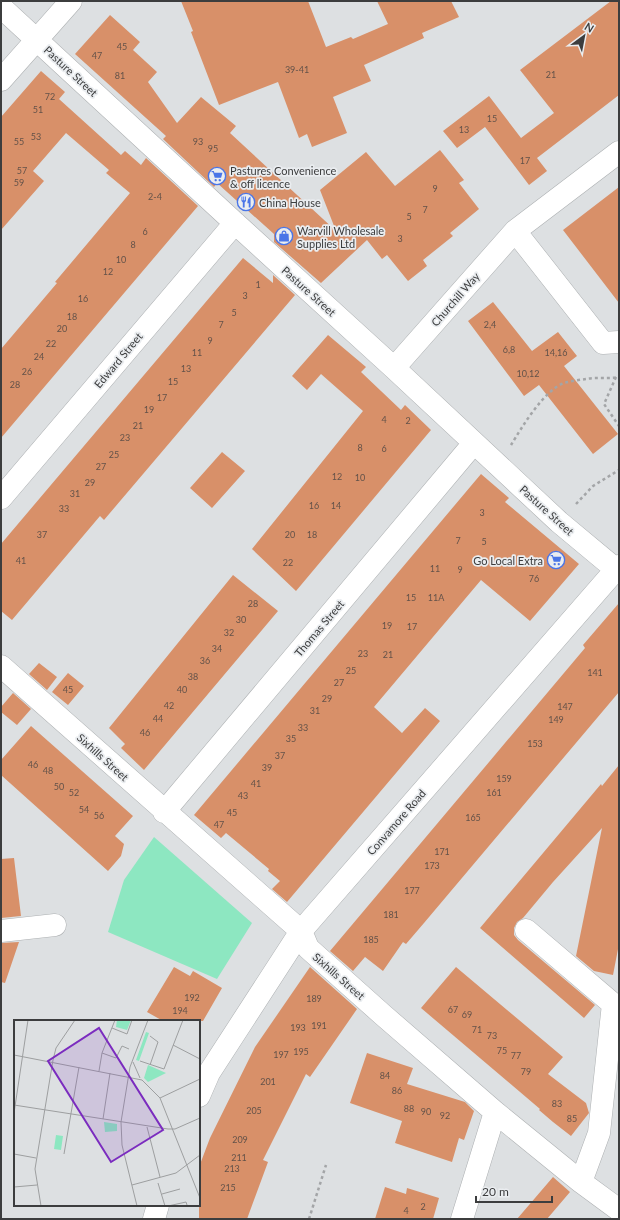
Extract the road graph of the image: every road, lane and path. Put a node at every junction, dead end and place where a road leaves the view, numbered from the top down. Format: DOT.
graph roads {
  1 [pos="71,1"];
  2 [pos="1,7"];
  3 [pos="37,39"];
  4 [pos="1,80"];
  5 [pos="619,152"];
  6 [pos="235,223"];
  7 [pos="515,231"];
  8 [pos="619,342"];
  9 [pos="394,368"];
  10 [pos="618,377"];
  11 [pos="619,426"];
  12 [pos="474,443"];
  13 [pos="497,465"];
  14 [pos="619,470"];
  15 [pos="1,498"];
  16 [pos="559,522"];
  17 [pos="618,569"];
  18 [pos="1,666"];
  19 [pos="164,812"];
  20 [pos="55,926"];
  21 [pos="526,930"];
  22 [pos="1,931"];
  23 [pos="301,931"];
  24 [pos="200,1094"];
  25 [pos="495,1112"];
  26 [pos="326,1165"];
  27 [pos="581,1182"];
  28 [pos="158,1206"];
  29 [pos="619,1210"];
  30 [pos="154,1219"];
  31 [pos="309,1219"];
  32 [pos="462,1219"];
  1 -- 3 [label="street"];
  2 -- 3 [label="street, Pasture Street"];
  3 -- 4 [label="street"];
  3 -- 6 [label="street, Pasture Street"];
  5 -- 7 [label="street, Churchill Way"];
  6 -- 9 [label="street, Pasture Street"];
  6 -- 15 [label="street, Edward Street"];
  7 -- 8 [label="street"];
  7 -- 9 [label="street, Churchill Way"];
  9 -- 12 [label="street, Pasture Street"];
  10 -- 11 [label="path"];
  10 -- 13 [label="path"];
  12 -- 13 [label="street, Pasture Street"];
  12 -- 19 [label="street, Thomas Street"];
  13 -- 16 [label="street, Pasture Street"];
  14 -- 16 [label="path"];
  16 -- 17 [label="street, Pasture Street"];
  17 -- 23 [label="street, Convamore Road"];
  18 -- 19 [label="street, Sixhills Street"];
  19 -- 23 [label="street, Sixhills Street"];
  20 -- 22 [label="street"];
  21 -- 27 [label="street"];
  23 -- 24 [label="street, Convamore Road"];
  23 -- 25 [label="street, Sixhills Street"];
  25 -- 27 [label="street, Sixhills Street"];
  25 -- 32 [label="street"];
  26 -- 31 [label="path"];
  27 -- 29 [label="street, Sixhills Street"];
  28 -- 30 [label="street"];
}
